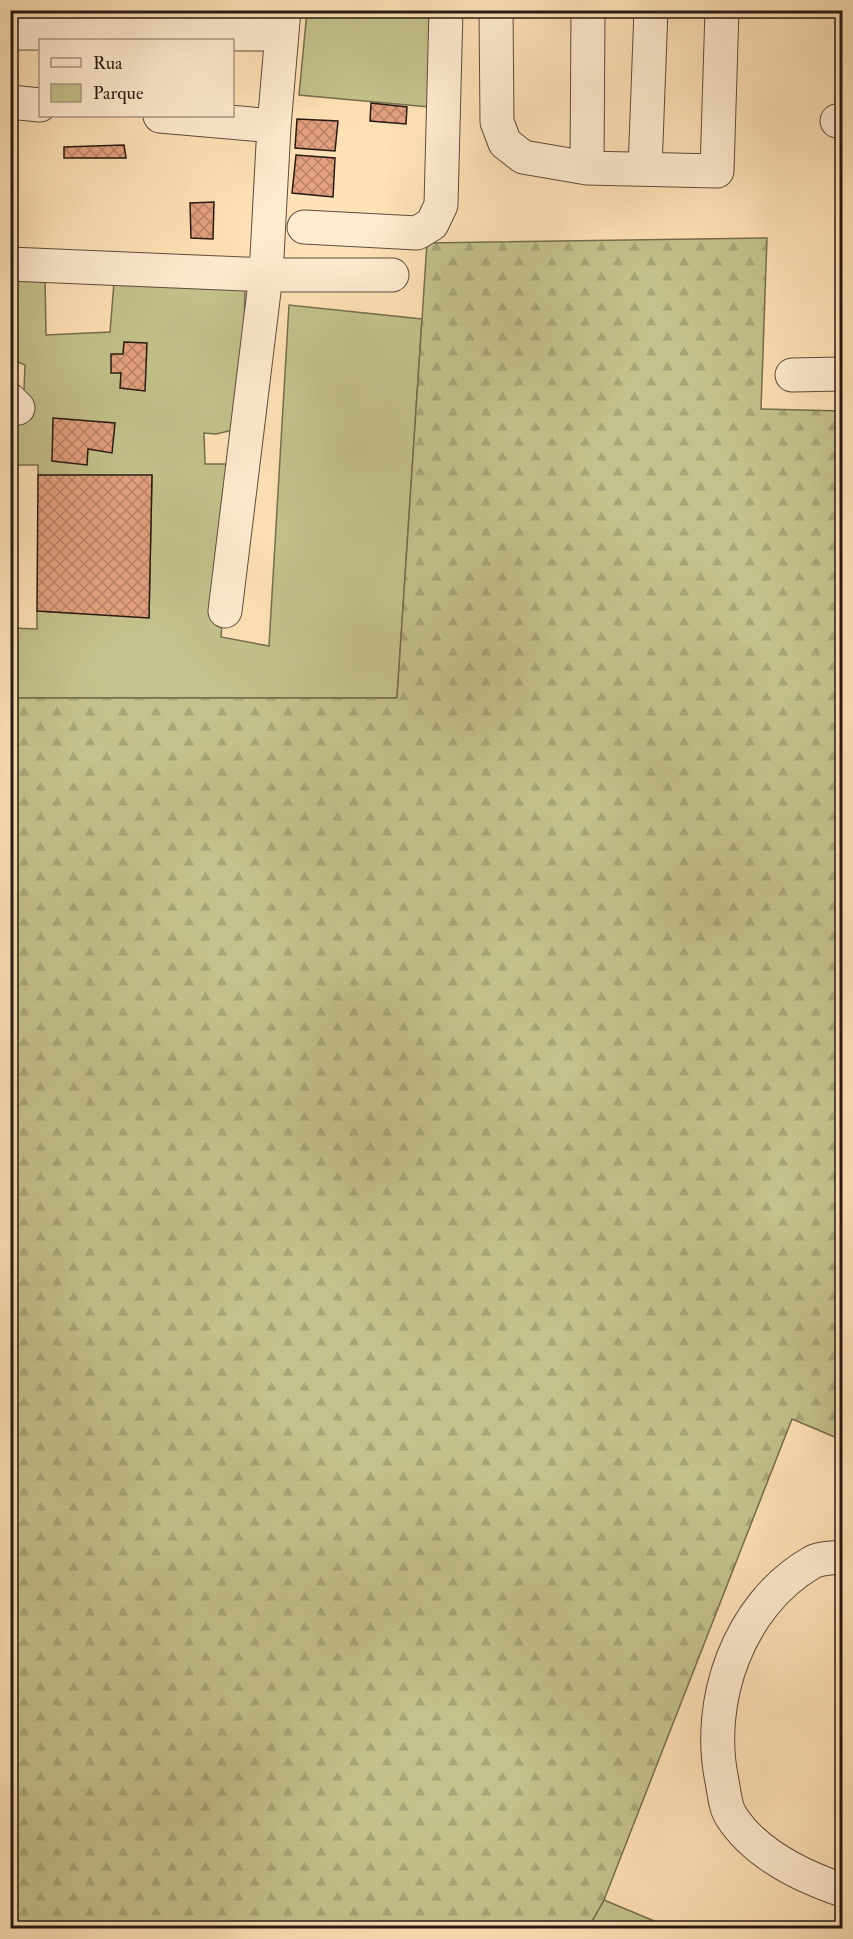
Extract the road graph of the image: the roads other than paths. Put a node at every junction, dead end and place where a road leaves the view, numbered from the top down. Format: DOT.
graph roads {
  1 [pos="446,10"];
  2 [pos="496,10"];
  3 [pos="588,10"];
  4 [pos="651,10"];
  5 [pos="722,10"];
  6 [pos="283,22"];
  7 [pos="10,33"];
  8 [pos="10,102"];
  9 [pos="39,105"];
  10 [pos="171,117"];
  11 [pos="274,126"];
  12 [pos="587,168"];
  13 [pos="645,169"];
  14 [pos="304,227"];
  15 [pos="10,264"];
  16 [pos="266,275"];
  17 [pos="392,275"];
  18 [pos="843,374"];
  19 [pos="792,375"];
  20 [pos="225,611"];
  21 [pos="843,1557"];
  22 [pos="843,1890"];
  1 -- 14 [label="lane"];
  2 -- 12 [label="lane"];
  3 -- 12 [label="lane"];
  4 -- 13 [label="lane"];
  5 -- 13 [label="lane"];
  6 -- 7 [label="lane"];
  6 -- 11 [label="lane"];
  8 -- 9 [label="lane"];
  10 -- 11 [label="lane"];
  11 -- 16 [label="lane"];
  12 -- 13 [label="lane"];
  15 -- 16 [label="lane"];
  16 -- 17 [label="lane"];
  16 -- 20 [label="lane"];
  18 -- 19 [label="lane"];
  21 -- 22 [label="lane"];
}
